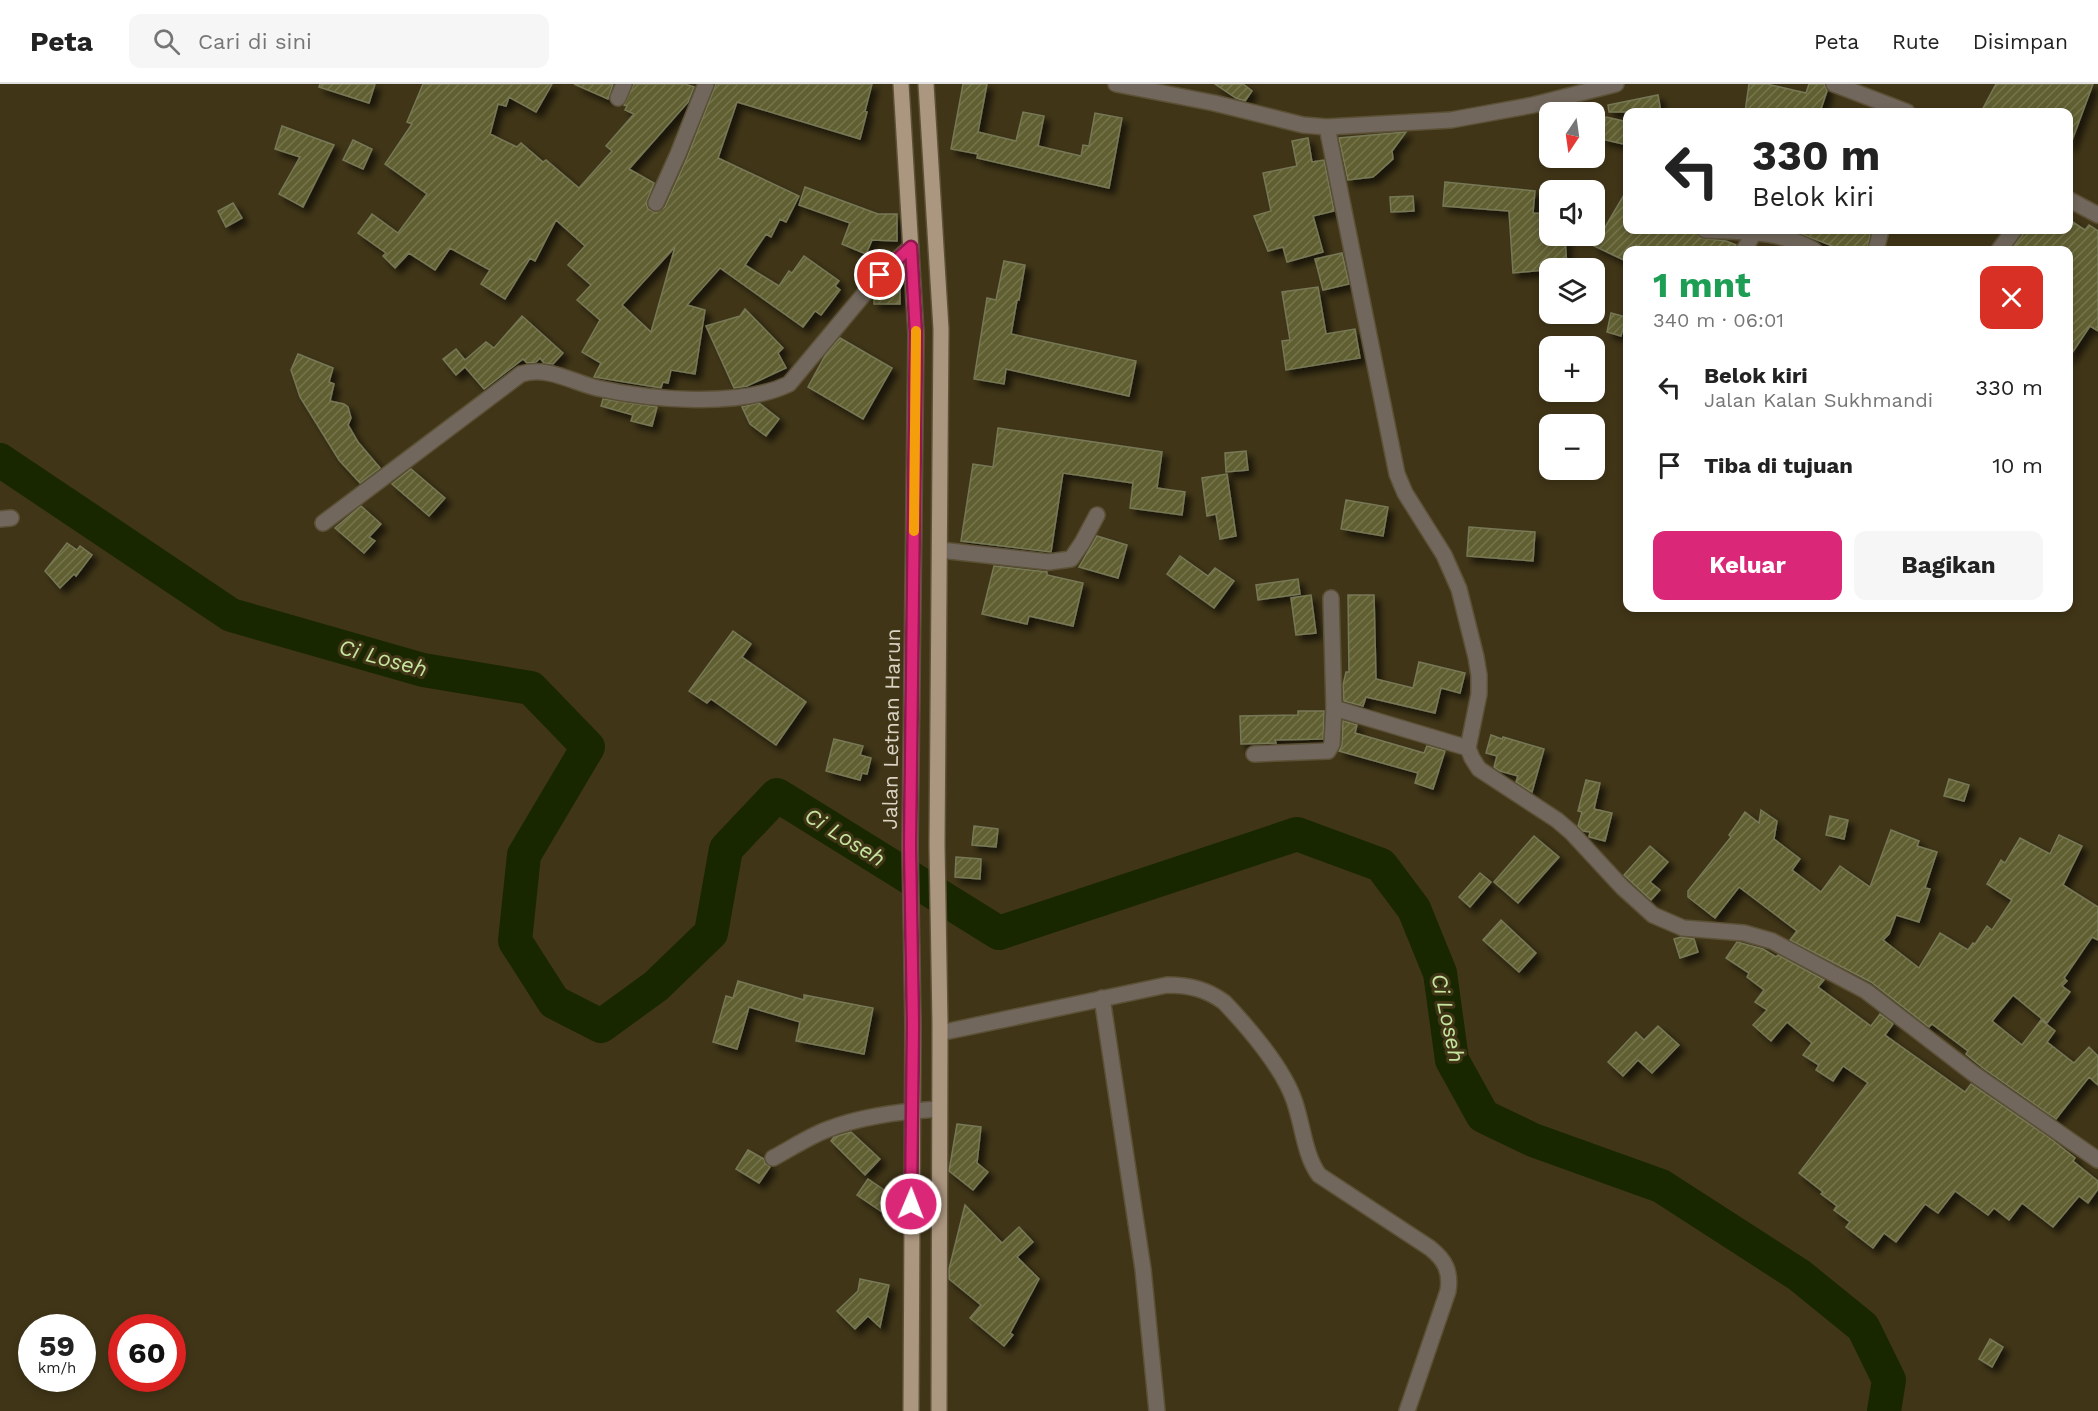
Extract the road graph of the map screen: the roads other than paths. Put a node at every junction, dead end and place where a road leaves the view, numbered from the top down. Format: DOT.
graph roads {
  1 [pos="706,84"];
  2 [pos="901,84"];
  3 [pos="927,84"];
  4 [pos="1116,84"];
  5 [pos="1616,84"];
  6 [pos="1834,84"];
  7 [pos="1896,108"];
  8 [pos="1327,127"];
  9 [pos="2073,202"];
  10 [pos="656,203"];
  11 [pos="2098,215"];
  12 [pos="1774,234"];
  13 [pos="1806,246"];
  14 [pos="911,247"];
  15 [pos="1097,515"];
  16 [pos="323,523"];
  17 [pos="940,550"];
  18 [pos="1331,598"];
  19 [pos="1334,708"];
  20 [pos="1468,748"];
  21 [pos="1254,754"];
  22 [pos="1102,998"];
  23 [pos="940,1029"];
  24 [pos="939,1109"];
  25 [pos="912,1111"];
  26 [pos="773,1158"];
  27 [pos="2098,1160"];
  28 [pos="911,1411"];
  29 [pos="939,1411"];
  30 [pos="1157,1411"];
  31 [pos="1407,1411"];
  1 -- 10 [label="street"];
  2 -- 14 [label="main road, Jalan Letnan Harun"];
  3 -- 17 [label="main road"];
  4 -- 8 [label="street"];
  5 -- 8 [label="street"];
  6 -- 7 [label="street"];
  8 -- 20 [label="street"];
  9 -- 11 [label="street"];
  12 -- 13 [label="street"];
  14 -- 16 [label="street"];
  14 -- 25 [label="main road, Jalan Letnan Harun"];
  15 -- 17 [label="street"];
  17 -- 23 [label="main road"];
  18 -- 19 [label="street"];
  19 -- 20 [label="street"];
  19 -- 21 [label="street"];
  20 -- 27 [label="street"];
  22 -- 23 [label="street"];
  22 -- 30 [label="street"];
  22 -- 31 [label="street"];
  23 -- 24 [label="main road"];
  24 -- 25 [label="street"];
  24 -- 29 [label="main road"];
  25 -- 26 [label="street"];
  25 -- 28 [label="main road, Jalan Letnan Harun"];
}
